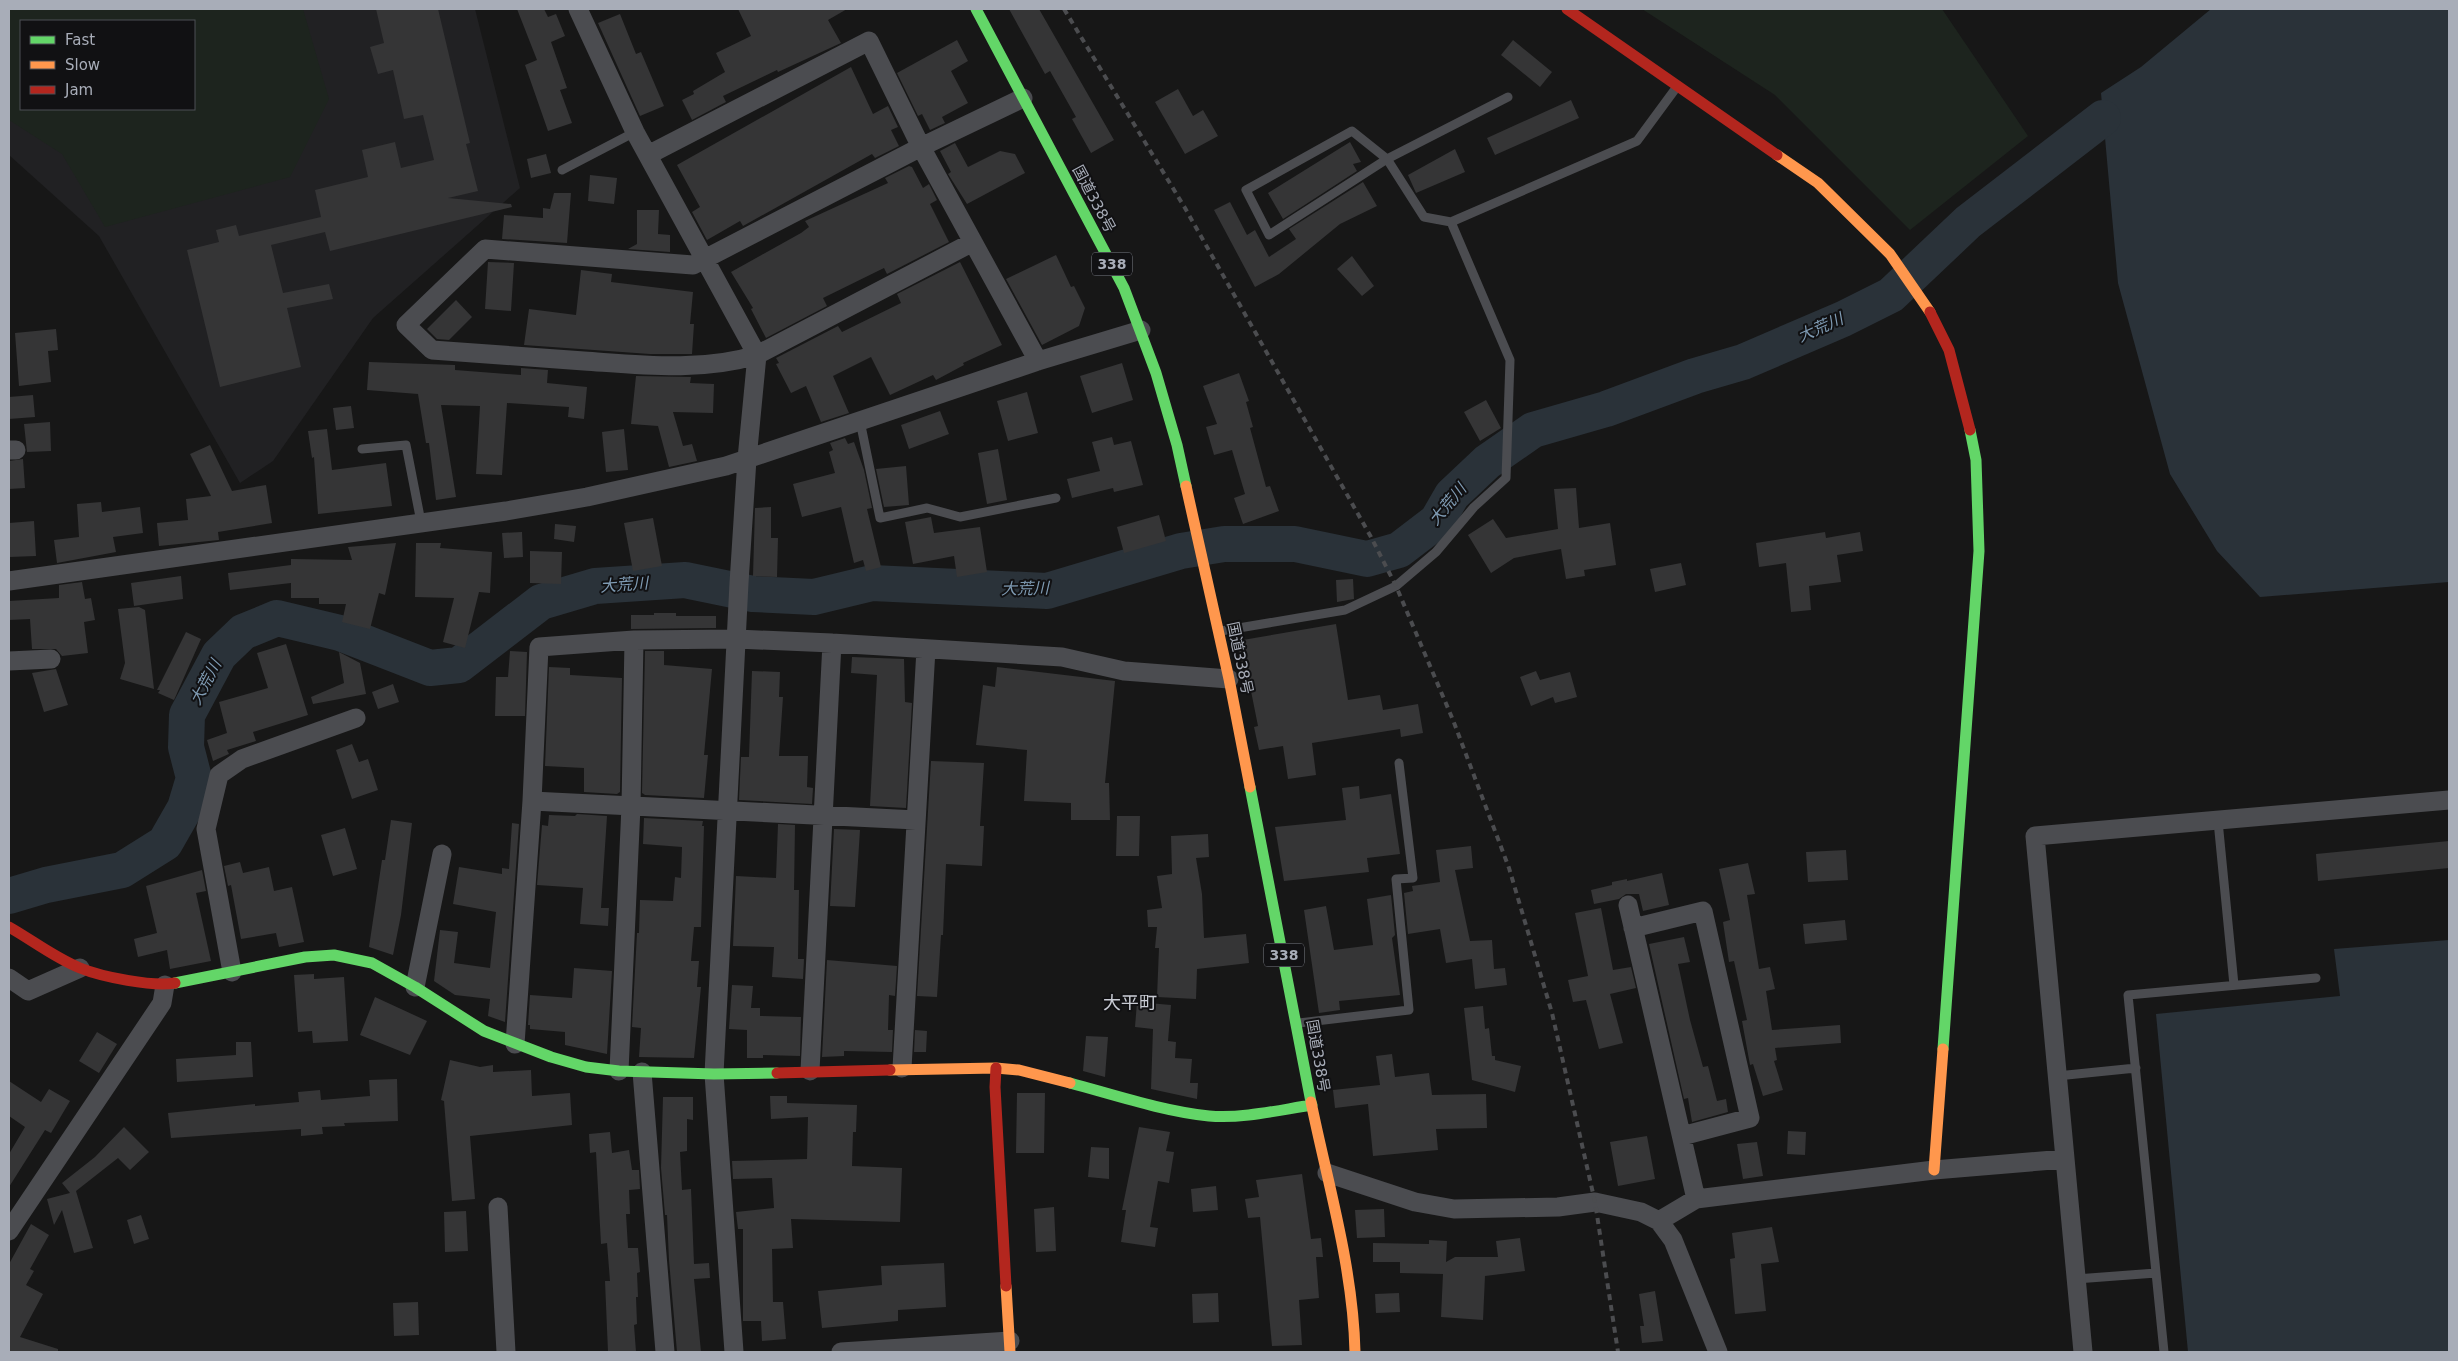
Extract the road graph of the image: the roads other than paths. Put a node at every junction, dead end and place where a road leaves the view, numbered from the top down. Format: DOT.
graph roads {
  1 [pos="578,9"];
  2 [pos="976,9"];
  3 [pos="1567,9"];
  4 [pos="1678,86"];
  5 [pos="1508,96"];
  6 [pos="1023,98"];
  7 [pos="634,132"];
  8 [pos="921,148"];
  9 [pos="648,154"];
  10 [pos="1387,159"];
  11 [pos="562,170"];
  12 [pos="1451,222"];
  13 [pos="973,242"];
  14 [pos="705,259"];
  15 [pos="1141,330"];
  16 [pos="758,355"];
  17 [pos="1038,361"];
  18 [pos="860,421"];
  19 [pos="362,450"];
  20 [pos="747,459"];
  21 [pos="1056,498"];
  22 [pos="421,522"];
  23 [pos="9,581"];
  24 [pos="1219,631"];
  25 [pos="736,639"];
  26 [pos="634,640"];
  27 [pos="832,643"];
  28 [pos="926,649"];
  29 [pos="51,659"];
  30 [pos="9,661"];
  31 [pos="1228,679"];
  32 [pos="356,718"];
  33 [pos="1399,763"];
  34 [pos="2449,800"];
  35 [pos="532,801"];
  36 [pos="631,806"];
  37 [pos="726,810"];
  38 [pos="823,814"];
  39 [pos="916,820"];
  40 [pos="2218,821"];
  41 [pos="442,854"];
  42 [pos="1628,905"];
  43 [pos="9,927"];
  44 [pos="1633,928"];
  45 [pos="80,968"];
  46 [pos="232,972"];
  47 [pos="9,978"];
  48 [pos="2316,978"];
  49 [pos="165,985"];
  50 [pos="2234,985"];
  51 [pos="415,987"];
  52 [pos="1297,1023"];
  53 [pos="515,1044"];
  54 [pos="902,1068"];
  55 [pos="996,1068"];
  56 [pos="2136,1068"];
  57 [pos="618,1071"];
  58 [pos="810,1071"];
  59 [pos="642,1072"];
  60 [pos="714,1074"];
  61 [pos="2057,1076"];
  62 [pos="1312,1105"];
  63 [pos="1682,1136"];
  64 [pos="2065,1159"];
  65 [pos="1934,1170"];
  66 [pos="1327,1173"];
  67 [pos="1696,1199"];
  68 [pos="498,1207"];
  69 [pos="1659,1221"];
  70 [pos="9,1231"];
  71 [pos="2156,1274"];
  72 [pos="2076,1280"];
  73 [pos="1010,1346"];
  74 [pos="872,1351"];
  75 [pos="506,1352"];
  76 [pos="665,1352"];
  77 [pos="734,1352"];
  78 [pos="841,1352"];
  79 [pos="1355,1352"];
  80 [pos="1718,1352"];
  81 [pos="2083,1352"];
  82 [pos="2164,1352"];
  1 -- 7 [label="street"];
  2 -- 6 [label="main road, 国道338号 / 338"];
  3 -- 4 [label="main road"];
  4 -- 12 [label="lane"];
  4 -- 65 [label="main road"];
  5 -- 10 [label="lane"];
  6 -- 8 [label="street"];
  6 -- 15 [label="main road, 国道338号 / 338"];
  7 -- 9 [label="street"];
  7 -- 11 [label="lane"];
  8 -- 9 [label="street"];
  8 -- 13 [label="street"];
  8 -- 14 [label="street"];
  9 -- 14 [label="street"];
  10 -- 10 [label="lane"];
  10 -- 12 [label="lane"];
  12 -- 24 [label="lane"];
  13 -- 16 [label="street"];
  13 -- 17 [label="street"];
  14 -- 16 [label="street"];
  14 -- 16 [label="street"];
  15 -- 17 [label="street"];
  15 -- 24 [label="main road, 国道338号 / 338"];
  16 -- 20 [label="street"];
  17 -- 18 [label="street"];
  18 -- 20 [label="street"];
  18 -- 21 [label="lane"];
  19 -- 22 [label="lane"];
  20 -- 22 [label="street"];
  20 -- 25 [label="street"];
  22 -- 23 [label="street"];
  24 -- 31 [label="main road, 国道338号 / 338"];
  25 -- 26 [label="street"];
  25 -- 27 [label="street"];
  25 -- 37 [label="street"];
  26 -- 35 [label="street"];
  26 -- 36 [label="street"];
  27 -- 28 [label="street"];
  27 -- 38 [label="street"];
  28 -- 31 [label="street"];
  28 -- 39 [label="street"];
  29 -- 30 [label="street"];
  31 -- 52 [label="main road, 国道338号 / 338"];
  32 -- 46 [label="street"];
  33 -- 52 [label="lane"];
  34 -- 40 [label="street"];
  35 -- 36 [label="street"];
  35 -- 53 [label="street"];
  36 -- 37 [label="street"];
  36 -- 57 [label="street"];
  37 -- 38 [label="street"];
  37 -- 60 [label="street"];
  38 -- 39 [label="street"];
  38 -- 58 [label="street"];
  39 -- 54 [label="street"];
  40 -- 50 [label="lane"];
  40 -- 61 [label="street"];
  41 -- 51 [label="street"];
  42 -- 44 [label="street"];
  43 -- 45 [label="main road"];
  44 -- 63 [label="street"];
  44 -- 63 [label="street"];
  45 -- 47 [label="street"];
  45 -- 49 [label="main road"];
  46 -- 49 [label="main road"];
  46 -- 51 [label="main road"];
  48 -- 50 [label="lane"];
  49 -- 70 [label="street"];
  50 -- 56 [label="lane"];
  51 -- 53 [label="main road"];
  52 -- 62 [label="main road, 国道338号 / 338"];
  53 -- 57 [label="main road"];
  54 -- 55 [label="main road"];
  54 -- 58 [label="main road"];
  55 -- 62 [label="main road"];
  55 -- 73 [label="main road"];
  56 -- 61 [label="lane"];
  56 -- 71 [label="lane"];
  57 -- 59 [label="main road"];
  58 -- 60 [label="main road"];
  59 -- 60 [label="main road"];
  59 -- 76 [label="street"];
  60 -- 77 [label="street"];
  61 -- 64 [label="street"];
  62 -- 66 [label="main road, 国道338号 / 338"];
  63 -- 67 [label="street"];
  64 -- 65 [label="street"];
  64 -- 72 [label="street"];
  65 -- 67 [label="street"];
  66 -- 69 [label="street"];
  66 -- 79 [label="main road, 国道338号 / 338"];
  67 -- 69 [label="street"];
  68 -- 75 [label="street"];
  69 -- 80 [label="street"];
  71 -- 72 [label="lane"];
  71 -- 82 [label="lane"];
  72 -- 81 [label="street"];
  73 -- 74 [label="street"];
  74 -- 78 [label="street"];
}
